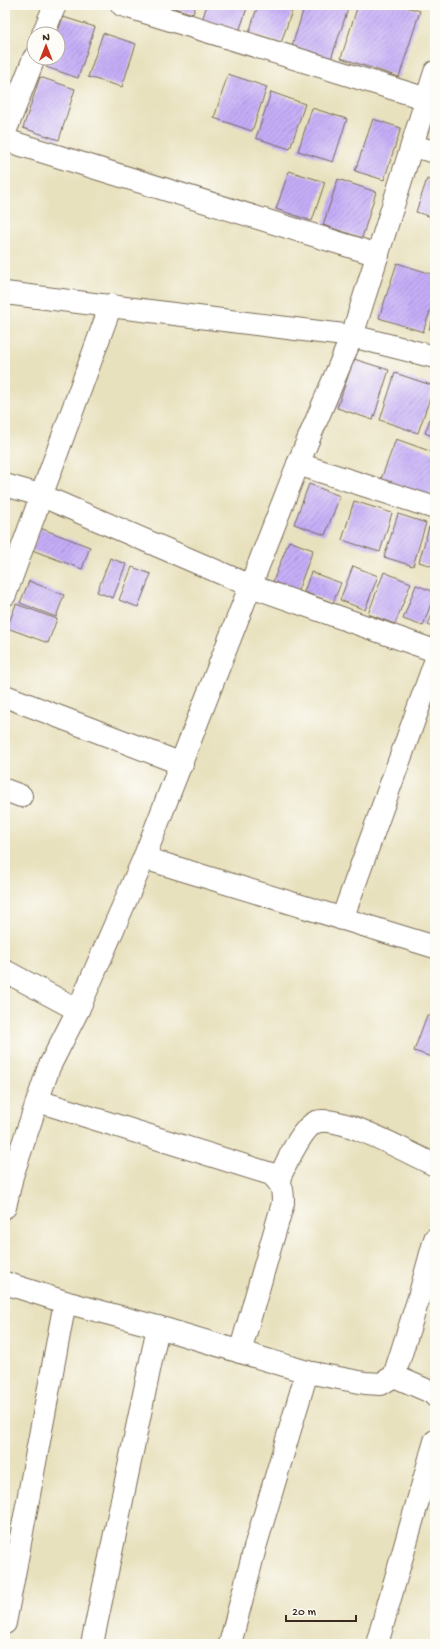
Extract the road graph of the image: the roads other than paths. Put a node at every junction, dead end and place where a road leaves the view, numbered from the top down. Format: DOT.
graph roads {
  1 [pos="55,5"];
  2 [pos="122,5"];
  3 [pos="46,26"];
  4 [pos="31,66"];
  5 [pos="435,72"];
  6 [pos="427,99"];
  7 [pos="5,132"];
  8 [pos="5,140"];
  9 [pos="413,146"];
  10 [pos="435,152"];
  11 [pos="378,255"];
  12 [pos="5,293"];
  13 [pos="110,305"];
  14 [pos="352,336"];
  15 [pos="435,357"];
  16 [pos="298,464"];
  17 [pos="5,485"];
  18 [pos="40,495"];
  19 [pos="435,508"];
  20 [pos="251,586"];
  21 [pos="5,595"];
  22 [pos="435,651"];
  23 [pos="435,662"];
  24 [pos="5,696"];
  25 [pos="182,764"];
  26 [pos="144,858"];
  27 [pos="342,919"];
  28 [pos="435,947"];
  29 [pos="5,971"];
  30 [pos="78,1010"];
  31 [pos="38,1101"];
  32 [pos="435,1166"];
  33 [pos="278,1180"];
  34 [pos="5,1207"];
  35 [pos="435,1239"];
  36 [pos="5,1283"];
  37 [pos="427,1299"];
  38 [pos="65,1302"];
  39 [pos="158,1327"];
  40 [pos="240,1352"];
  41 [pos="307,1372"];
  42 [pos="394,1376"];
  43 [pos="435,1396"];
  44 [pos="435,1441"];
  45 [pos="5,1623"];
  46 [pos="92,1644"];
  47 [pos="230,1644"];
  48 [pos="377,1644"];
  1 -- 3 [label="street"];
  2 -- 6 [label="street"];
  4 -- 7 [label="street"];
  5 -- 6 [label="street"];
  6 -- 9 [label="street"];
  8 -- 11 [label="street"];
  9 -- 10 [label="street"];
  9 -- 11 [label="street"];
  11 -- 14 [label="street"];
  12 -- 13 [label="street"];
  13 -- 14 [label="street"];
  13 -- 18 [label="street"];
  14 -- 15 [label="street"];
  14 -- 16 [label="street"];
  16 -- 19 [label="street"];
  16 -- 20 [label="street"];
  17 -- 18 [label="street"];
  18 -- 20 [label="street"];
  18 -- 21 [label="street"];
  20 -- 22 [label="street"];
  20 -- 25 [label="street"];
  23 -- 27 [label="street"];
  24 -- 25 [label="street"];
  25 -- 26 [label="street"];
  26 -- 27 [label="street"];
  26 -- 30 [label="street"];
  27 -- 28 [label="street"];
  29 -- 30 [label="street"];
  30 -- 31 [label="street"];
  31 -- 33 [label="street"];
  31 -- 34 [label="street"];
  32 -- 33 [label="street"];
  33 -- 40 [label="street"];
  35 -- 37 [label="street"];
  36 -- 38 [label="street"];
  37 -- 42 [label="street"];
  38 -- 39 [label="street"];
  38 -- 45 [label="street"];
  39 -- 40 [label="street"];
  39 -- 46 [label="street"];
  40 -- 41 [label="street"];
  41 -- 42 [label="street"];
  41 -- 47 [label="street"];
  42 -- 43 [label="street"];
  44 -- 48 [label="street"];
}
